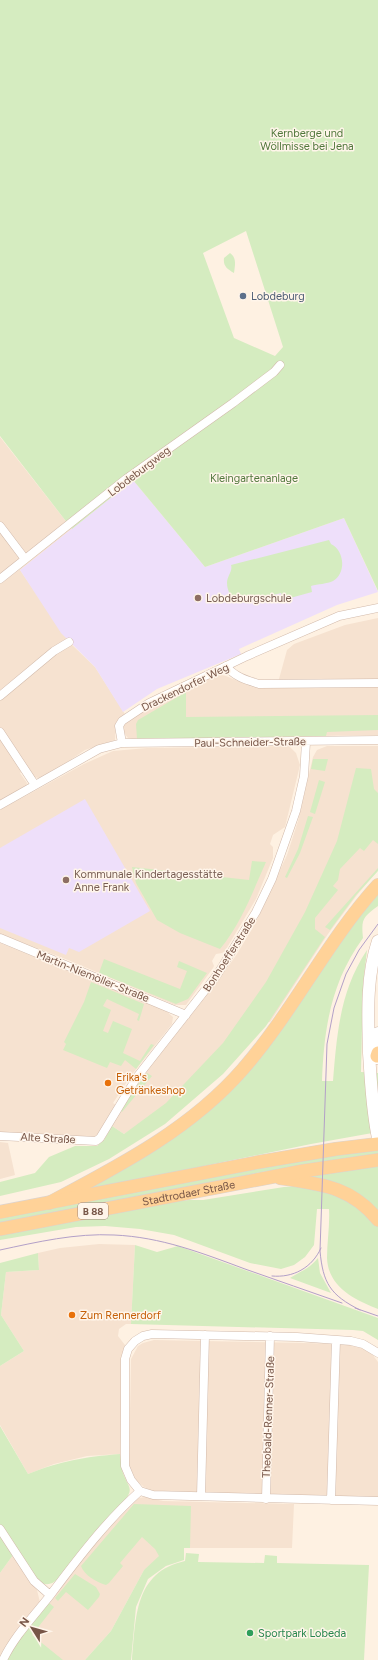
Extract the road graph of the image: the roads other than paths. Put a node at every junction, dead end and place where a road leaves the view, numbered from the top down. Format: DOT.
graph roads {
  1 [pos="280,365"];
  2 [pos="0,526"];
  3 [pos="25,560"];
  4 [pos="0,579"];
  5 [pos="378,608"];
  6 [pos="69,642"];
  7 [pos="226,666"];
  8 [pos="378,683"];
  9 [pos="0,696"];
  10 [pos="0,732"];
  11 [pos="378,740"];
  12 [pos="306,742"];
  13 [pos="122,744"];
  14 [pos="35,785"];
  15 [pos="0,805"];
  16 [pos="378,885"];
  17 [pos="0,938"];
  18 [pos="378,940"];
  19 [pos="376,955"];
  20 [pos="186,1015"];
  21 [pos="378,1033"];
  22 [pos="378,1054"];
  23 [pos="375,1077"];
  24 [pos="0,1136"];
  25 [pos="378,1138"];
  26 [pos="96,1141"];
  27 [pos="378,1144"];
  28 [pos="378,1160"];
  29 [pos="270,1177"];
  30 [pos="49,1203"];
  31 [pos="0,1212"];
  32 [pos="378,1220"];
  33 [pos="0,1229"];
  34 [pos="205,1335"];
  35 [pos="270,1336"];
  36 [pos="336,1340"];
  37 [pos="378,1353"];
  38 [pos="140,1491"];
  39 [pos="201,1496"];
  40 [pos="266,1499"];
  41 [pos="331,1500"];
  42 [pos="378,1501"];
  43 [pos="0,1529"];
  44 [pos="50,1595"];
  45 [pos="3,1660"];
  1 -- 3 [label="street, Lobdeburgweg"];
  2 -- 3 [label="street"];
  3 -- 4 [label="street, Lobdeburgweg"];
  5 -- 7 [label="street, Drackendorfer Weg"];
  6 -- 9 [label="street"];
  7 -- 8 [label="street"];
  7 -- 13 [label="street, Drackendorfer Weg"];
  10 -- 14 [label="street"];
  11 -- 12 [label="street, Paul-Schneider-Straße"];
  12 -- 13 [label="street, Paul-Schneider-Straße"];
  12 -- 20 [label="street, Bonhoefferstraße"];
  13 -- 14 [label="street"];
  14 -- 15 [label="street"];
  16 -- 30 [label="main road"];
  17 -- 20 [label="street, Martin-Niemöller-Straße"];
  18 -- 19 [label="main road"];
  19 -- 23 [label="main road"];
  20 -- 26 [label="street, Bonhoefferstraße"];
  21 -- 22 [label="main road"];
  22 -- 23 [label="main road"];
  23 -- 25 [label="main road"];
  24 -- 26 [label="street, Alte Straße"];
  27 -- 30 [label="main road, Stadtrodaer Straße / B 88"];
  28 -- 29 [label="main road, Stadtrodaer Straße / B 88"];
  29 -- 32 [label="main road"];
  29 -- 33 [label="main road, Stadtrodaer Straße / B 88"];
  30 -- 31 [label="main road, Stadtrodaer Straße / B 88"];
  34 -- 35 [label="street"];
  34 -- 38 [label="street"];
  34 -- 39 [label="street"];
  35 -- 36 [label="street"];
  35 -- 40 [label="street, Theobald-Renner-Straße"];
  36 -- 37 [label="street"];
  36 -- 41 [label="street"];
  38 -- 39 [label="street"];
  38 -- 44 [label="street"];
  39 -- 40 [label="street"];
  40 -- 41 [label="street"];
  41 -- 42 [label="street"];
  43 -- 44 [label="street"];
  44 -- 45 [label="street"];
}
